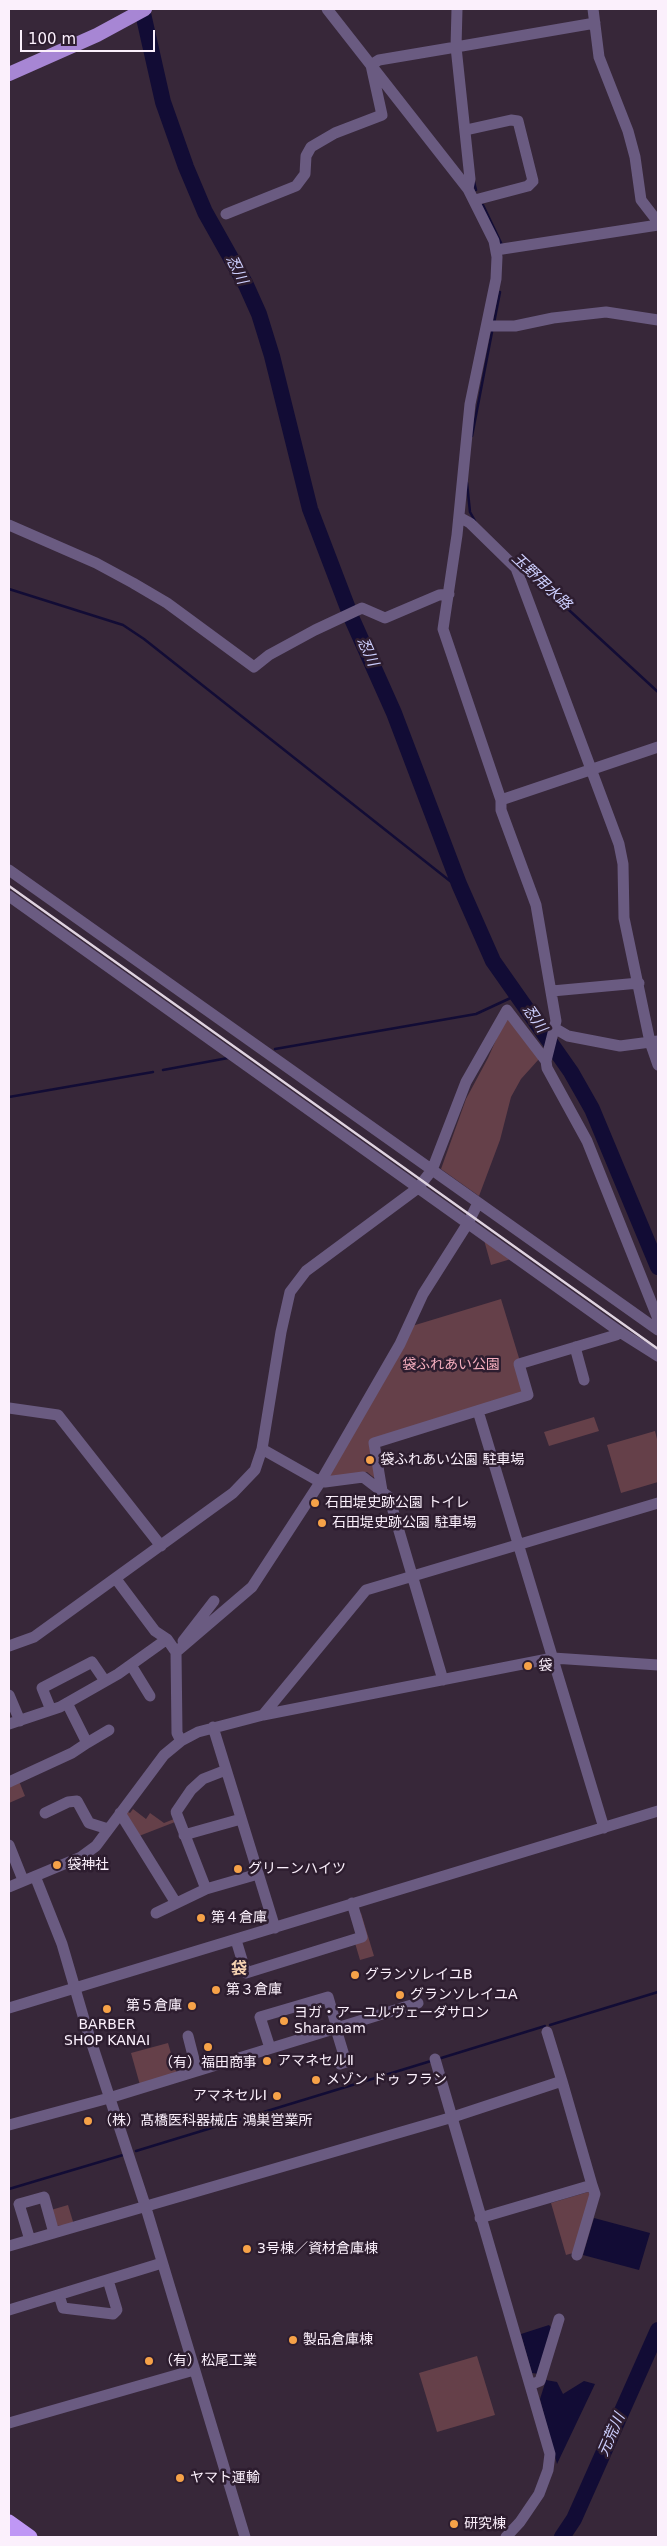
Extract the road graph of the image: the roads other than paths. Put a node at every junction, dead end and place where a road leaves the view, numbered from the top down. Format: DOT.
graph roads {
  1 [pos="145,9"];
  2 [pos="327,9"];
  3 [pos="456,9"];
  4 [pos="593,9"];
  5 [pos="595,23"];
  6 [pos="456,47"];
  7 [pos="372,65"];
  8 [pos="9,74"];
  9 [pos="466,130"];
  10 [pos="468,188"];
  11 [pos="475,200"];
  12 [pos="226,214"];
  13 [pos="658,223"];
  14 [pos="496,250"];
  15 [pos="658,320"];
  16 [pos="487,326"];
  17 [pos="459,517"];
  18 [pos="9,525"];
  19 [pos="450,594"];
  20 [pos="658,747"];
  21 [pos="592,770"];
  22 [pos="501,800"];
  23 [pos="9,870"];
  24 [pos="9,896"];
  25 [pos="639,982"];
  26 [pos="552,991"];
  27 [pos="556,1029"];
  28 [pos="654,1042"];
  29 [pos="547,1059"];
  30 [pos="658,1066"];
  31 [pos="432,1170"];
  32 [pos="418,1188"];
  33 [pos="478,1203"];
  34 [pos="468,1223"];
  35 [pos="658,1319"];
  36 [pos="658,1330"];
  37 [pos="620,1332"];
  38 [pos="575,1347"];
  39 [pos="658,1356"];
  40 [pos="584,1380"];
  41 [pos="9,1408"];
  42 [pos="478,1411"];
  43 [pos="262,1449"];
  44 [pos="321,1481"];
  45 [pos="382,1491"];
  46 [pos="658,1503"];
  47 [pos="518,1544"];
  48 [pos="161,1546"];
  49 [pos="413,1577"];
  50 [pos="116,1579"];
  51 [pos="214,1601"];
  52 [pos="167,1639"];
  53 [pos="9,1646"];
  54 [pos="175,1651"];
  55 [pos="554,1658"];
  56 [pos="131,1665"];
  57 [pos="658,1665"];
  58 [pos="443,1680"];
  59 [pos="105,1681"];
  60 [pos="9,1695"];
  61 [pos="150,1696"];
  62 [pos="66,1703"];
  63 [pos="51,1710"];
  64 [pos="263,1716"];
  65 [pos="14,1722"];
  66 [pos="213,1727"];
  67 [pos="110,1730"];
  68 [pos="180,1741"];
  69 [pos="87,1742"];
  70 [pos="226,1770"];
  71 [pos="9,1782"];
  72 [pos="658,1811"];
  73 [pos="45,1813"];
  74 [pos="120,1813"];
  75 [pos="241,1819"];
  76 [pos="604,1828"];
  77 [pos="108,1829"];
  78 [pos="184,1835"];
  79 [pos="9,1845"];
  80 [pos="258,1874"];
  81 [pos="35,1876"];
  82 [pos="23,1880"];
  83 [pos="9,1887"];
  84 [pos="206,1889"];
  85 [pos="176,1903"];
  86 [pos="352,1904"];
  87 [pos="156,1913"];
  88 [pos="275,1928"];
  89 [pos="236,1940"];
  90 [pos="75,1989"];
  91 [pos="418,2003"];
  92 [pos="9,2008"];
  93 [pos="337,2029"];
  94 [pos="548,2032"];
  95 [pos="188,2036"];
  96 [pos="270,2048"];
  97 [pos="435,2059"];
  98 [pos="346,2062"];
  99 [pos="197,2071"];
  100 [pos="562,2081"];
  101 [pos="109,2098"];
  102 [pos="453,2117"];
  103 [pos="9,2125"];
  104 [pos="592,2184"];
  105 [pos="146,2208"];
  106 [pos="480,2218"];
  107 [pos="54,2233"];
  108 [pos="30,2240"];
  109 [pos="9,2246"];
  110 [pos="577,2255"];
  111 [pos="162,2263"];
  112 [pos="108,2280"];
  113 [pos="59,2295"];
  114 [pos="9,2310"];
  115 [pos="559,2318"];
  116 [pos="194,2370"];
  117 [pos="530,2385"];
  118 [pos="9,2423"];
  119 [pos="9,2522"];
  120 [pos="30,2537"];
  121 [pos="245,2537"];
  122 [pos="506,2537"];
  1 -- 8 [label="main road"];
  2 -- 7 [label="street"];
  3 -- 6 [label="street"];
  4 -- 5 [label="street"];
  5 -- 6 [label="street"];
  5 -- 13 [label="street"];
  6 -- 7 [label="street"];
  6 -- 9 [label="street"];
  7 -- 10 [label="street"];
  7 -- 12 [label="street"];
  9 -- 10 [label="street"];
  9 -- 11 [label="street"];
  10 -- 11 [label="street"];
  11 -- 14 [label="street"];
  13 -- 14 [label="street"];
  14 -- 16 [label="street"];
  15 -- 16 [label="street"];
  16 -- 17 [label="street"];
  17 -- 19 [label="street"];
  17 -- 21 [label="street"];
  18 -- 19 [label="street"];
  19 -- 22 [label="street"];
  20 -- 21 [label="street"];
  21 -- 22 [label="street"];
  21 -- 25 [label="street"];
  22 -- 26 [label="street"];
  23 -- 31 [label="street"];
  24 -- 32 [label="street"];
  25 -- 26 [label="street"];
  25 -- 28 [label="street"];
  26 -- 27 [label="street"];
  27 -- 28 [label="street"];
  27 -- 29 [label="street"];
  28 -- 30 [label="street"];
  29 -- 31 [label="street"];
  29 -- 35 [label="street"];
  31 -- 32 [label="street"];
  31 -- 33 [label="street"];
  32 -- 34 [label="street"];
  32 -- 43 [label="street"];
  33 -- 34 [label="street"];
  33 -- 36 [label="street"];
  34 -- 37 [label="street"];
  34 -- 44 [label="street"];
  37 -- 38 [label="street"];
  37 -- 39 [label="street"];
  38 -- 40 [label="street"];
  38 -- 42 [label="street"];
  41 -- 48 [label="street"];
  42 -- 45 [label="street"];
  42 -- 47 [label="street"];
  43 -- 44 [label="street"];
  43 -- 48 [label="street"];
  44 -- 45 [label="street"];
  44 -- 54 [label="street"];
  45 -- 49 [label="street"];
  46 -- 47 [label="street"];
  47 -- 49 [label="street"];
  47 -- 55 [label="street"];
  48 -- 50 [label="street"];
  49 -- 58 [label="street"];
  49 -- 64 [label="street"];
  50 -- 52 [label="street"];
  50 -- 53 [label="street"];
  51 -- 54 [label="street"];
  52 -- 54 [label="street"];
  52 -- 56 [label="street"];
  54 -- 68 [label="street"];
  55 -- 57 [label="street"];
  55 -- 58 [label="street"];
  55 -- 76 [label="street"];
  56 -- 59 [label="street"];
  56 -- 61 [label="street"];
  58 -- 64 [label="street"];
  59 -- 62 [label="street"];
  59 -- 63 [label="street"];
  60 -- 65 [label="street"];
  62 -- 63 [label="street"];
  62 -- 69 [label="street"];
  63 -- 65 [label="street"];
  64 -- 66 [label="street"];
  66 -- 68 [label="street"];
  66 -- 70 [label="street"];
  67 -- 69 [label="street"];
  68 -- 74 [label="street"];
  69 -- 71 [label="street"];
  70 -- 75 [label="street"];
  70 -- 78 [label="street"];
  72 -- 76 [label="street"];
  73 -- 77 [label="street"];
  74 -- 77 [label="street"];
  74 -- 85 [label="street"];
  75 -- 78 [label="street"];
  75 -- 80 [label="street"];
  76 -- 86 [label="street"];
  77 -- 81 [label="street"];
  78 -- 84 [label="street"];
  79 -- 82 [label="street"];
  80 -- 84 [label="street"];
  80 -- 88 [label="street"];
  81 -- 82 [label="street"];
  81 -- 90 [label="street"];
  82 -- 83 [label="street"];
  84 -- 85 [label="street"];
  85 -- 87 [label="street"];
  86 -- 88 [label="street"];
  86 -- 89 [label="street"];
  88 -- 89 [label="street"];
  89 -- 90 [label="street"];
  90 -- 92 [label="street"];
  90 -- 101 [label="street"];
  91 -- 93 [label="street"];
  93 -- 96 [label="street"];
  93 -- 96 [label="street"];
  93 -- 98 [label="street"];
  94 -- 100 [label="street"];
  95 -- 99 [label="street"];
  96 -- 99 [label="street"];
  97 -- 102 [label="street"];
  99 -- 101 [label="street"];
  100 -- 102 [label="street"];
  100 -- 104 [label="street"];
  101 -- 103 [label="street"];
  101 -- 105 [label="street"];
  102 -- 105 [label="street"];
  102 -- 106 [label="street"];
  104 -- 106 [label="street"];
  104 -- 110 [label="street"];
  105 -- 107 [label="street"];
  105 -- 111 [label="street"];
  106 -- 117 [label="street"];
  107 -- 108 [label="street"];
  107 -- 108 [label="street"];
  108 -- 109 [label="street"];
  111 -- 112 [label="street"];
  111 -- 116 [label="street"];
  112 -- 113 [label="street"];
  112 -- 113 [label="street"];
  113 -- 114 [label="street"];
  115 -- 117 [label="street"];
  116 -- 118 [label="street"];
  116 -- 121 [label="street"];
  117 -- 122 [label="street"];
  119 -- 120 [label="highway"];
}
